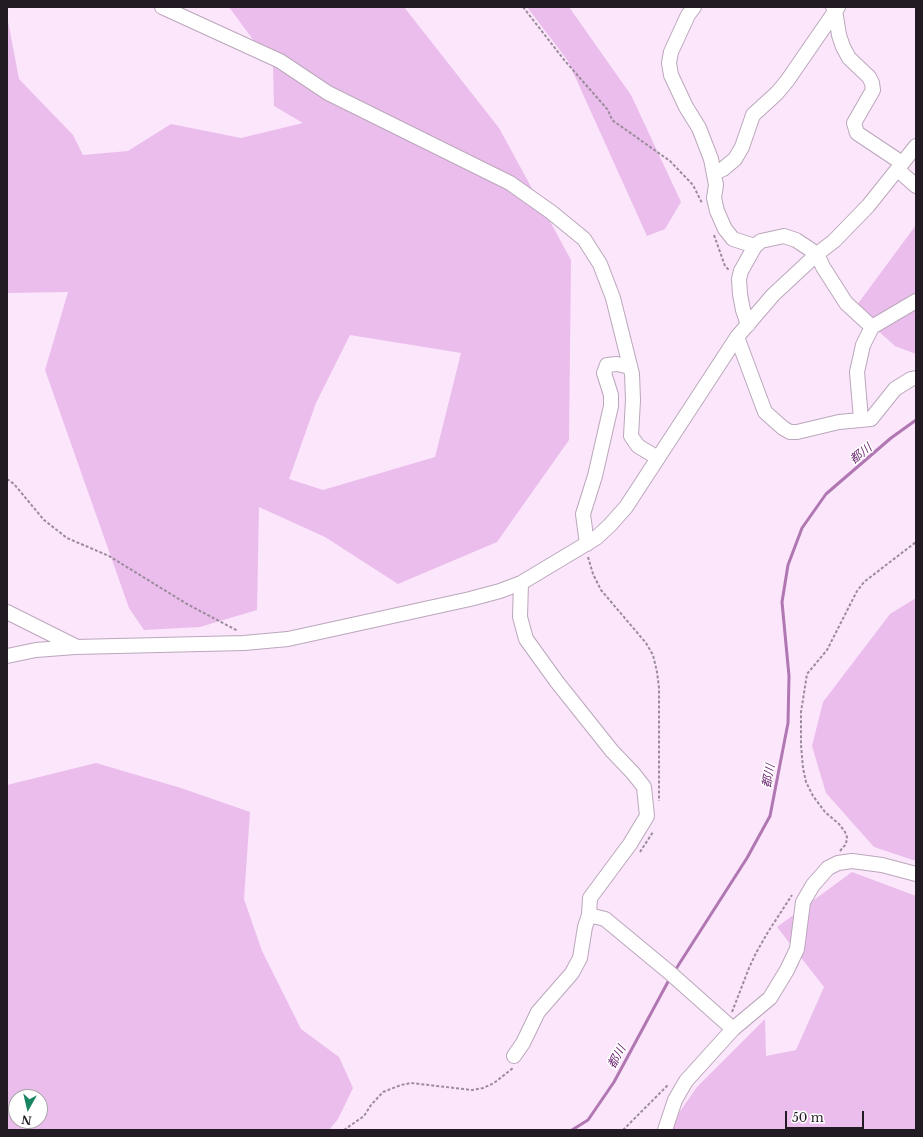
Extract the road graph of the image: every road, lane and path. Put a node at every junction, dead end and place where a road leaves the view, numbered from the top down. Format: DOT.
graph roads {
  1 [pos="162,7"];
  2 [pos="523,7"];
  3 [pos="694,7"];
  4 [pos="836,8"];
  5 [pos="916,146"];
  6 [pos="900,167"];
  7 [pos="714,173"];
  8 [pos="916,186"];
  9 [pos="702,204"];
  10 [pos="712,232"];
  11 [pos="754,246"];
  12 [pos="817,254"];
  13 [pos="740,279"];
  14 [pos="916,302"];
  15 [pos="748,325"];
  16 [pos="872,327"];
  17 [pos="737,336"];
  18 [pos="630,367"];
  19 [pos="916,378"];
  20 [pos="862,420"];
  21 [pos="658,458"];
  22 [pos="7,479"];
  23 [pos="916,542"];
  24 [pos="587,544"];
  25 [pos="521,582"];
  26 [pos="7,612"];
  27 [pos="241,632"];
  28 [pos="75,647"];
  29 [pos="7,656"];
  30 [pos="659,801"];
  31 [pos="654,828"];
  32 [pos="836,854"];
  33 [pos="637,856"];
  34 [pos="916,874"];
  35 [pos="795,891"];
  36 [pos="589,915"];
  37 [pos="729,1025"];
  38 [pos="515,1060"];
  39 [pos="344,1130"];
  40 [pos="665,1130"];
  1 -- 18 [label="street"];
  2 -- 9 [label="path"];
  3 -- 7 [label="street"];
  4 -- 6 [label="street"];
  4 -- 7 [label="street"];
  5 -- 6 [label="street"];
  6 -- 8 [label="street"];
  6 -- 12 [label="street"];
  7 -- 11 [label="street"];
  10 -- 13 [label="path"];
  11 -- 12 [label="street"];
  11 -- 13 [label="street"];
  12 -- 15 [label="street"];
  12 -- 16 [label="street"];
  13 -- 15 [label="street"];
  14 -- 16 [label="street"];
  15 -- 17 [label="street"];
  16 -- 20 [label="street"];
  17 -- 20 [label="street"];
  17 -- 21 [label="street"];
  18 -- 21 [label="street"];
  18 -- 24 [label="street"];
  19 -- 20 [label="street"];
  21 -- 24 [label="street"];
  22 -- 27 [label="path"];
  23 -- 32 [label="path"];
  24 -- 25 [label="street"];
  24 -- 30 [label="path"];
  25 -- 28 [label="street"];
  25 -- 36 [label="street"];
  26 -- 28 [label="street"];
  28 -- 29 [label="street"];
  31 -- 33 [label="path"];
  34 -- 37 [label="street"];
  35 -- 37 [label="path"];
  36 -- 37 [label="street"];
  36 -- 38 [label="street"];
  37 -- 40 [label="street"];
  38 -- 39 [label="path"];
}
